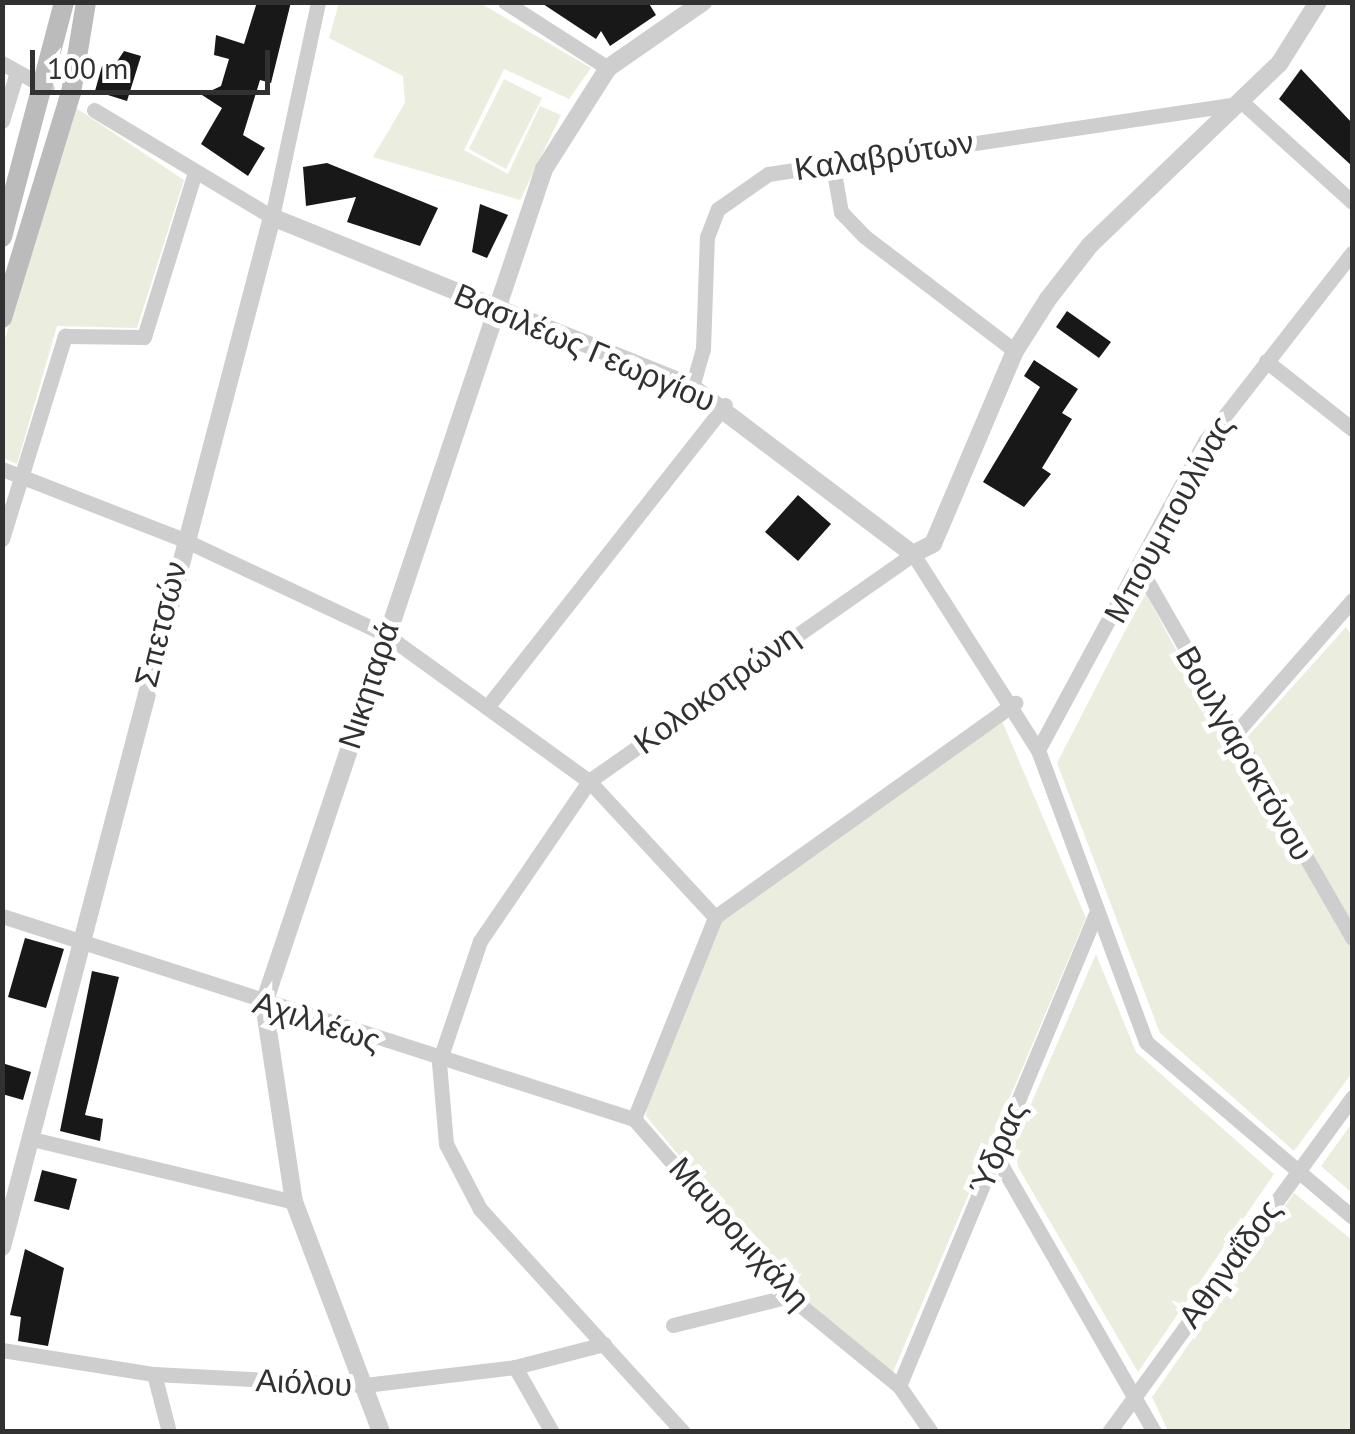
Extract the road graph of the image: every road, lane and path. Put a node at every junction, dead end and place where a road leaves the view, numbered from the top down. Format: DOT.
graph roads {
  1 [pos="64,2"];
  2 [pos="86,2"];
  3 [pos="318,2"];
  4 [pos="505,2"];
  5 [pos="703,2"];
  6 [pos="1318,2"];
  7 [pos="2,63"];
  8 [pos="608,68"];
  9 [pos="17,72"];
  10 [pos="47,88"];
  11 [pos="1243,103"];
  12 [pos="94,110"];
  13 [pos="2,122"];
  14 [pos="832,162"];
  15 [pos="194,175"];
  16 [pos="1352,202"];
  17 [pos="272,217"];
  18 [pos="2,236"];
  19 [pos="1352,253"];
  20 [pos="494,306"];
  21 [pos="2,318"];
  22 [pos="1015,351"];
  23 [pos="1266,361"];
  24 [pos="692,387"];
  25 [pos="725,406"];
  26 [pos="1352,429"];
  27 [pos="2,469"];
  28 [pos="22,475"];
  29 [pos="2,539"];
  30 [pos="182,539"];
  31 [pos="913,554"];
  32 [pos="1139,566"];
  33 [pos="1350,610"];
  34 [pos="385,634"];
  35 [pos="1014,703"];
  36 [pos="488,706"];
  37 [pos="1234,735"];
  38 [pos="1038,750"];
  39 [pos="589,781"];
  40 [pos="1097,911"];
  41 [pos="2,916"];
  42 [pos="715,916"];
  43 [pos="1352,938"];
  44 [pos="79,943"];
  45 [pos="264,1004"];
  46 [pos="439,1062"];
  47 [pos="1352,1097"];
  48 [pos="634,1119"];
  49 [pos="32,1139"];
  50 [pos="994,1154"];
  51 [pos="1296,1172"];
  52 [pos="294,1202"];
  53 [pos="1352,1217"];
  54 [pos="2,1247"];
  55 [pos="789,1296"];
  56 [pos="673,1325"];
  57 [pos="604,1344"];
  58 [pos="2,1350"];
  59 [pos="515,1367"];
  60 [pos="154,1374"];
  61 [pos="365,1385"];
  62 [pos="899,1386"];
  63 [pos="1136,1392"];
  64 [pos="169,1432"];
  65 [pos="381,1432"];
  66 [pos="552,1432"];
  67 [pos="683,1432"];
  68 [pos="931,1432"];
  69 [pos="1109,1432"];
  70 [pos="1154,1432"];
  1 -- 10 [label="main road"];
  2 -- 21 [label="main road"];
  3 -- 17 [label="street, Σπετσών"];
  4 -- 8 [label="street"];
  5 -- 8 [label="street, Νικηταρά"];
  6 -- 11 [label="street, Κολοκοτρώνη"];
  7 -- 9 [label="street"];
  8 -- 20 [label="street, Νικηταρά"];
  9 -- 10 [label="street"];
  9 -- 13 [label="street"];
  10 -- 18 [label="main road"];
  11 -- 14 [label="street, Καλαβρύτων"];
  11 -- 16 [label="street"];
  11 -- 22 [label="street, Κολοκοτρώνη"];
  12 -- 15 [label="street, Βασιλέως Γεωργίου"];
  14 -- 22 [label="street"];
  14 -- 24 [label="street, Καλαβρύτων"];
  15 -- 17 [label="street, Βασιλέως Γεωργίου"];
  15 -- 28 [label="street"];
  17 -- 20 [label="street, Βασιλέως Γεωργίου"];
  17 -- 30 [label="street, Σπετσών"];
  19 -- 23 [label="street, Μπουμπουλίνας"];
  20 -- 24 [label="street, Βασιλέως Γεωργίου"];
  20 -- 34 [label="street, Νικηταρά"];
  22 -- 31 [label="street, Κολοκοτρώνη"];
  23 -- 26 [label="street"];
  23 -- 32 [label="street, Μπουμπουλίνας"];
  24 -- 25 [label="street, Βασιλέως Γεωργίου"];
  25 -- 31 [label="street, Βασιλέως Γεωργίου"];
  25 -- 36 [label="street"];
  27 -- 28 [label="street"];
  28 -- 29 [label="street"];
  28 -- 30 [label="street"];
  30 -- 34 [label="street"];
  30 -- 44 [label="street, Σπετσών"];
  31 -- 35 [label="street, Βασιλέως Γεωργίου"];
  31 -- 39 [label="street, Κολοκοτρώνη"];
  32 -- 37 [label="street, Βουλγαροκτόνου"];
  32 -- 38 [label="street, Μπουμπουλίνας"];
  33 -- 37 [label="street"];
  34 -- 36 [label="street"];
  34 -- 45 [label="street, Νικηταρά"];
  35 -- 38 [label="street, Βασιλέως Γεωργίου"];
  35 -- 42 [label="street"];
  36 -- 39 [label="street"];
  37 -- 43 [label="street, Βουλγαροκτόνου"];
  38 -- 40 [label="street, Βασιλέως Γεωργίου"];
  39 -- 42 [label="street"];
  39 -- 46 [label="street, Κολοκοτρώνη"];
  40 -- 50 [label="street, Ύδρας"];
  40 -- 51 [label="street, Βασιλέως Γεωργίου"];
  41 -- 44 [label="street, Αχιλλέως"];
  42 -- 48 [label="street"];
  44 -- 45 [label="street, Αχιλλέως"];
  44 -- 49 [label="street, Σπετσών"];
  45 -- 46 [label="street, Αχιλλέως"];
  45 -- 52 [label="street, Νικηταρά"];
  46 -- 48 [label="street, Αχιλλέως"];
  46 -- 57 [label="street, Κολοκοτρώνη"];
  47 -- 51 [label="street, Αθηναΐδος"];
  48 -- 55 [label="street, Μαυρομιχάλη"];
  49 -- 52 [label="street"];
  49 -- 54 [label="street, Σπετσών"];
  50 -- 62 [label="street, Ύδρας"];
  50 -- 63 [label="street"];
  51 -- 53 [label="street, Βασιλέως Γεωργίου"];
  51 -- 63 [label="street, Αθηναΐδος"];
  52 -- 61 [label="street, Νικηταρά"];
  55 -- 56 [label="street"];
  55 -- 62 [label="street, Μαυρομιχάλη"];
  57 -- 59 [label="street, Αιόλου"];
  57 -- 67 [label="street, Κολοκοτρώνη"];
  58 -- 60 [label="street, Αιόλου"];
  59 -- 61 [label="street, Αιόλου"];
  59 -- 66 [label="street"];
  60 -- 61 [label="street, Αιόλου"];
  60 -- 64 [label="street"];
  61 -- 65 [label="street, Νικηταρά"];
  62 -- 68 [label="street, Μαυρομιχάλη"];
  63 -- 69 [label="street, Αθηναΐδος"];
  63 -- 70 [label="street"];
}
